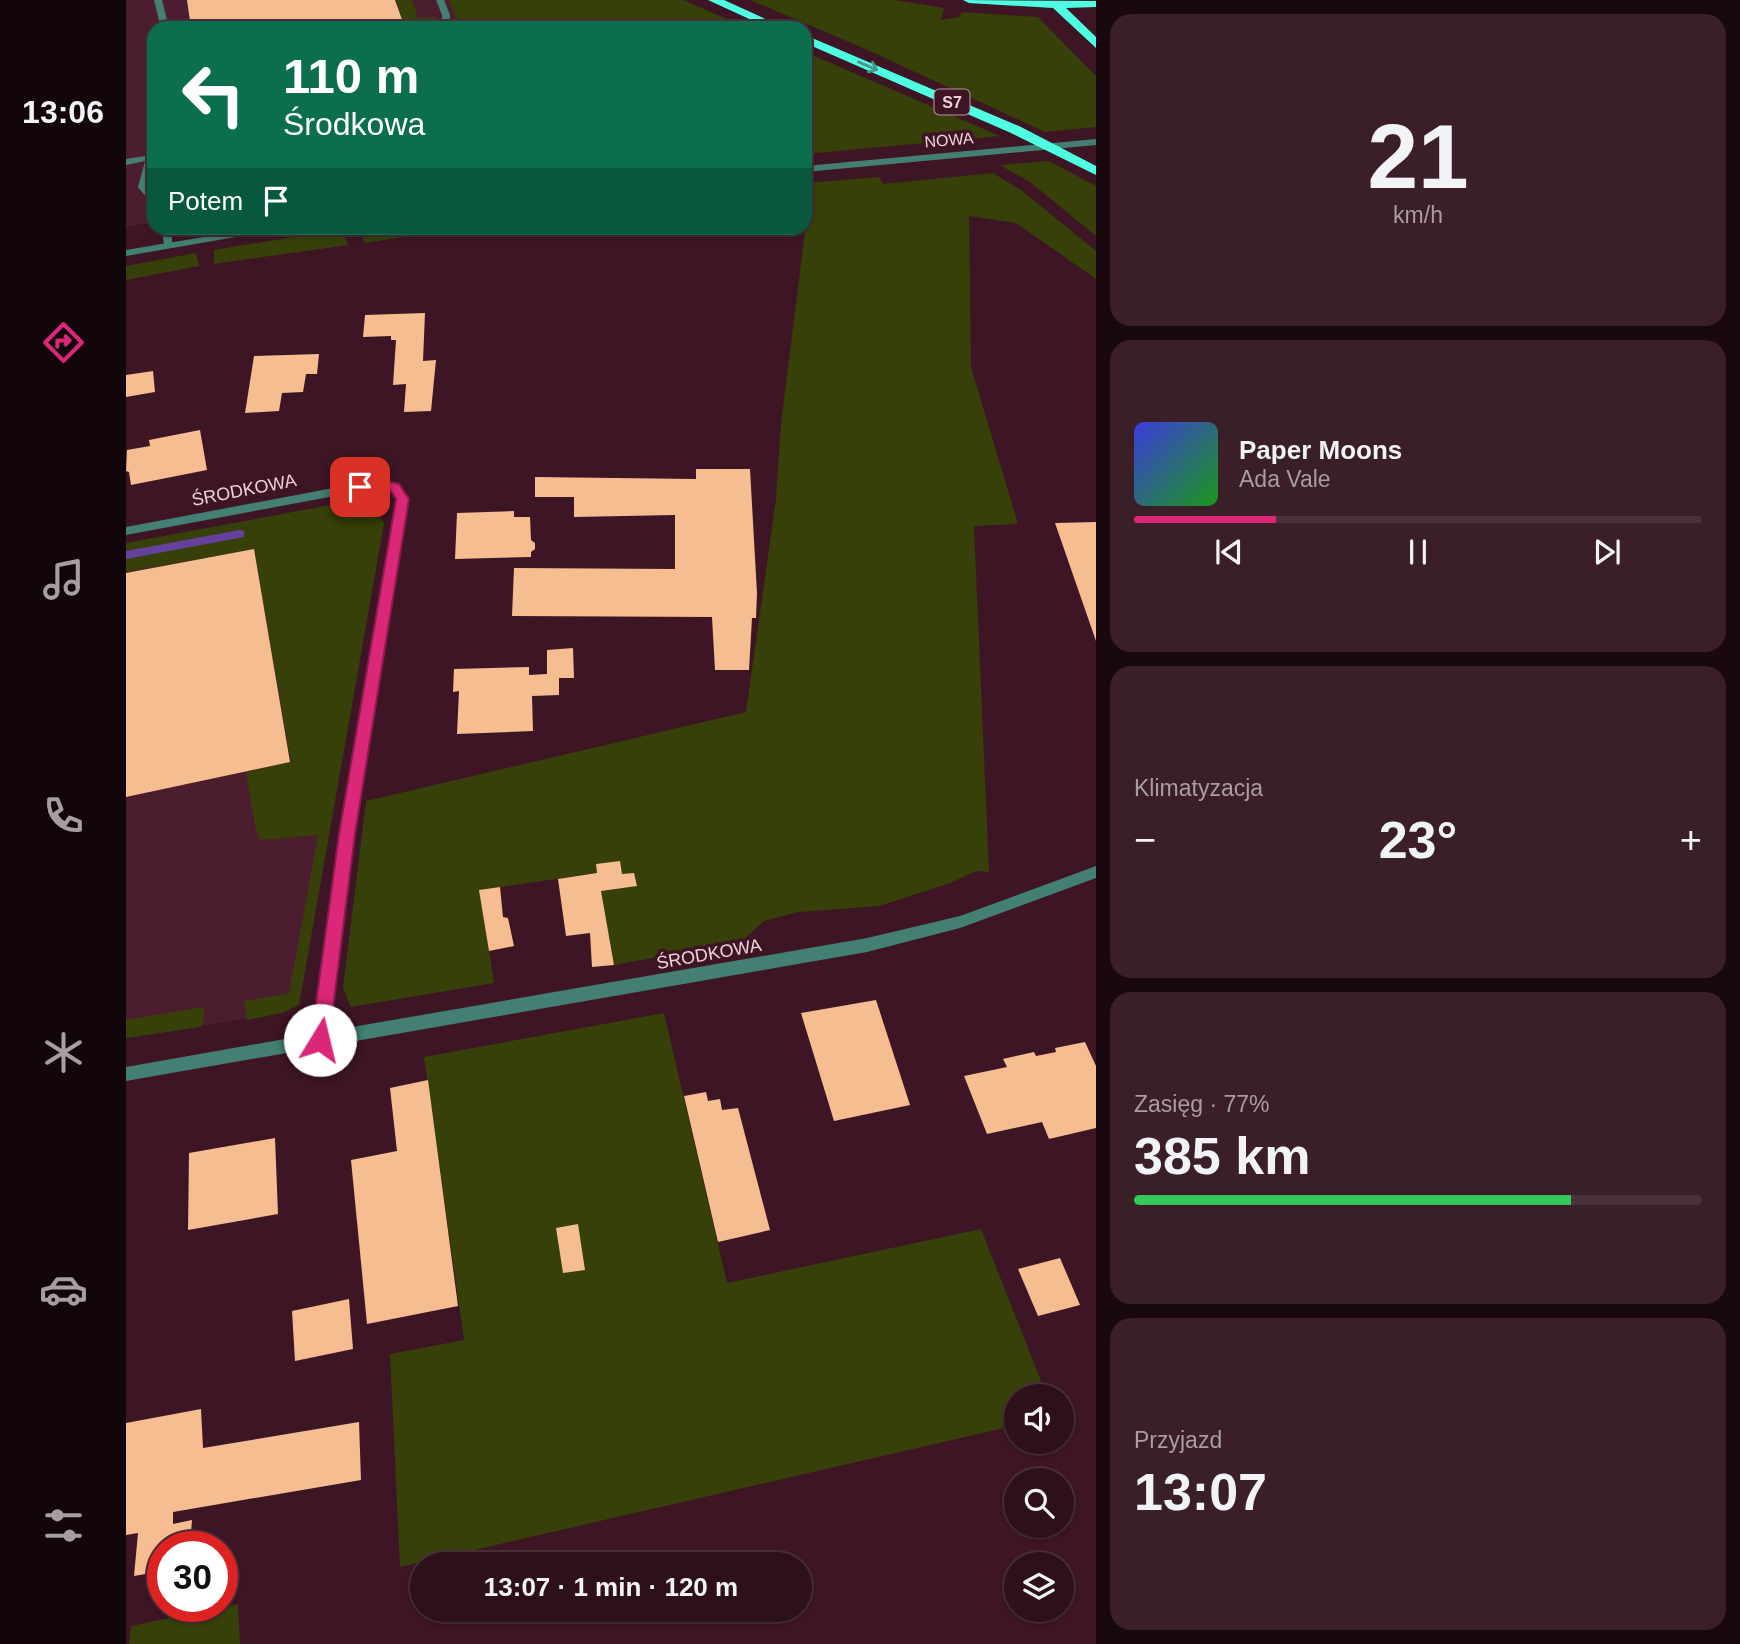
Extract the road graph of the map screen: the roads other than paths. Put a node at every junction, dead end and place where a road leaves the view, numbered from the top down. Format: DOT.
graph roads {
  1 [pos="158,0"];
  2 [pos="440,0"];
  3 [pos="714,0"];
  4 [pos="969,0"];
  5 [pos="1050,0"];
  6 [pos="1096,4"];
  7 [pos="163,21"];
  8 [pos="446,21"];
  9 [pos="763,21"];
  10 [pos="812,42"];
  11 [pos="1096,44"];
  12 [pos="1096,142"];
  13 [pos="147,158"];
  14 [pos="126,162"];
  15 [pos="812,168"];
  16 [pos="147,170"];
  17 [pos="1096,171"];
  18 [pos="147,191"];
  19 [pos="168,235"];
  20 [pos="228,235"];
  21 [pos="169,245"];
  22 [pos="126,253"];
  23 [pos="126,531"];
  24 [pos="1096,872"];
  25 [pos="320,1040"];
  26 [pos="126,1074"];
  1 -- 7 [label="street"];
  2 -- 8 [label="street"];
  3 -- 9 [label="highway"];
  4 -- 6 [label="highway"];
  5 -- 11 [label="highway"];
  10 -- 17 [label="highway, S7, one-way"];
  12 -- 15 [label="street, NOWA"];
  13 -- 14 [label="street"];
  16 -- 18 [label="street"];
  19 -- 21 [label="street"];
  20 -- 21 [label="street"];
  21 -- 22 [label="street"];
  23 -- 25 [label="street, ŚRODKOWA"];
  24 -- 25 [label="street, ŚRODKOWA"];
  25 -- 26 [label="street, ŚRODKOWA"];
}
